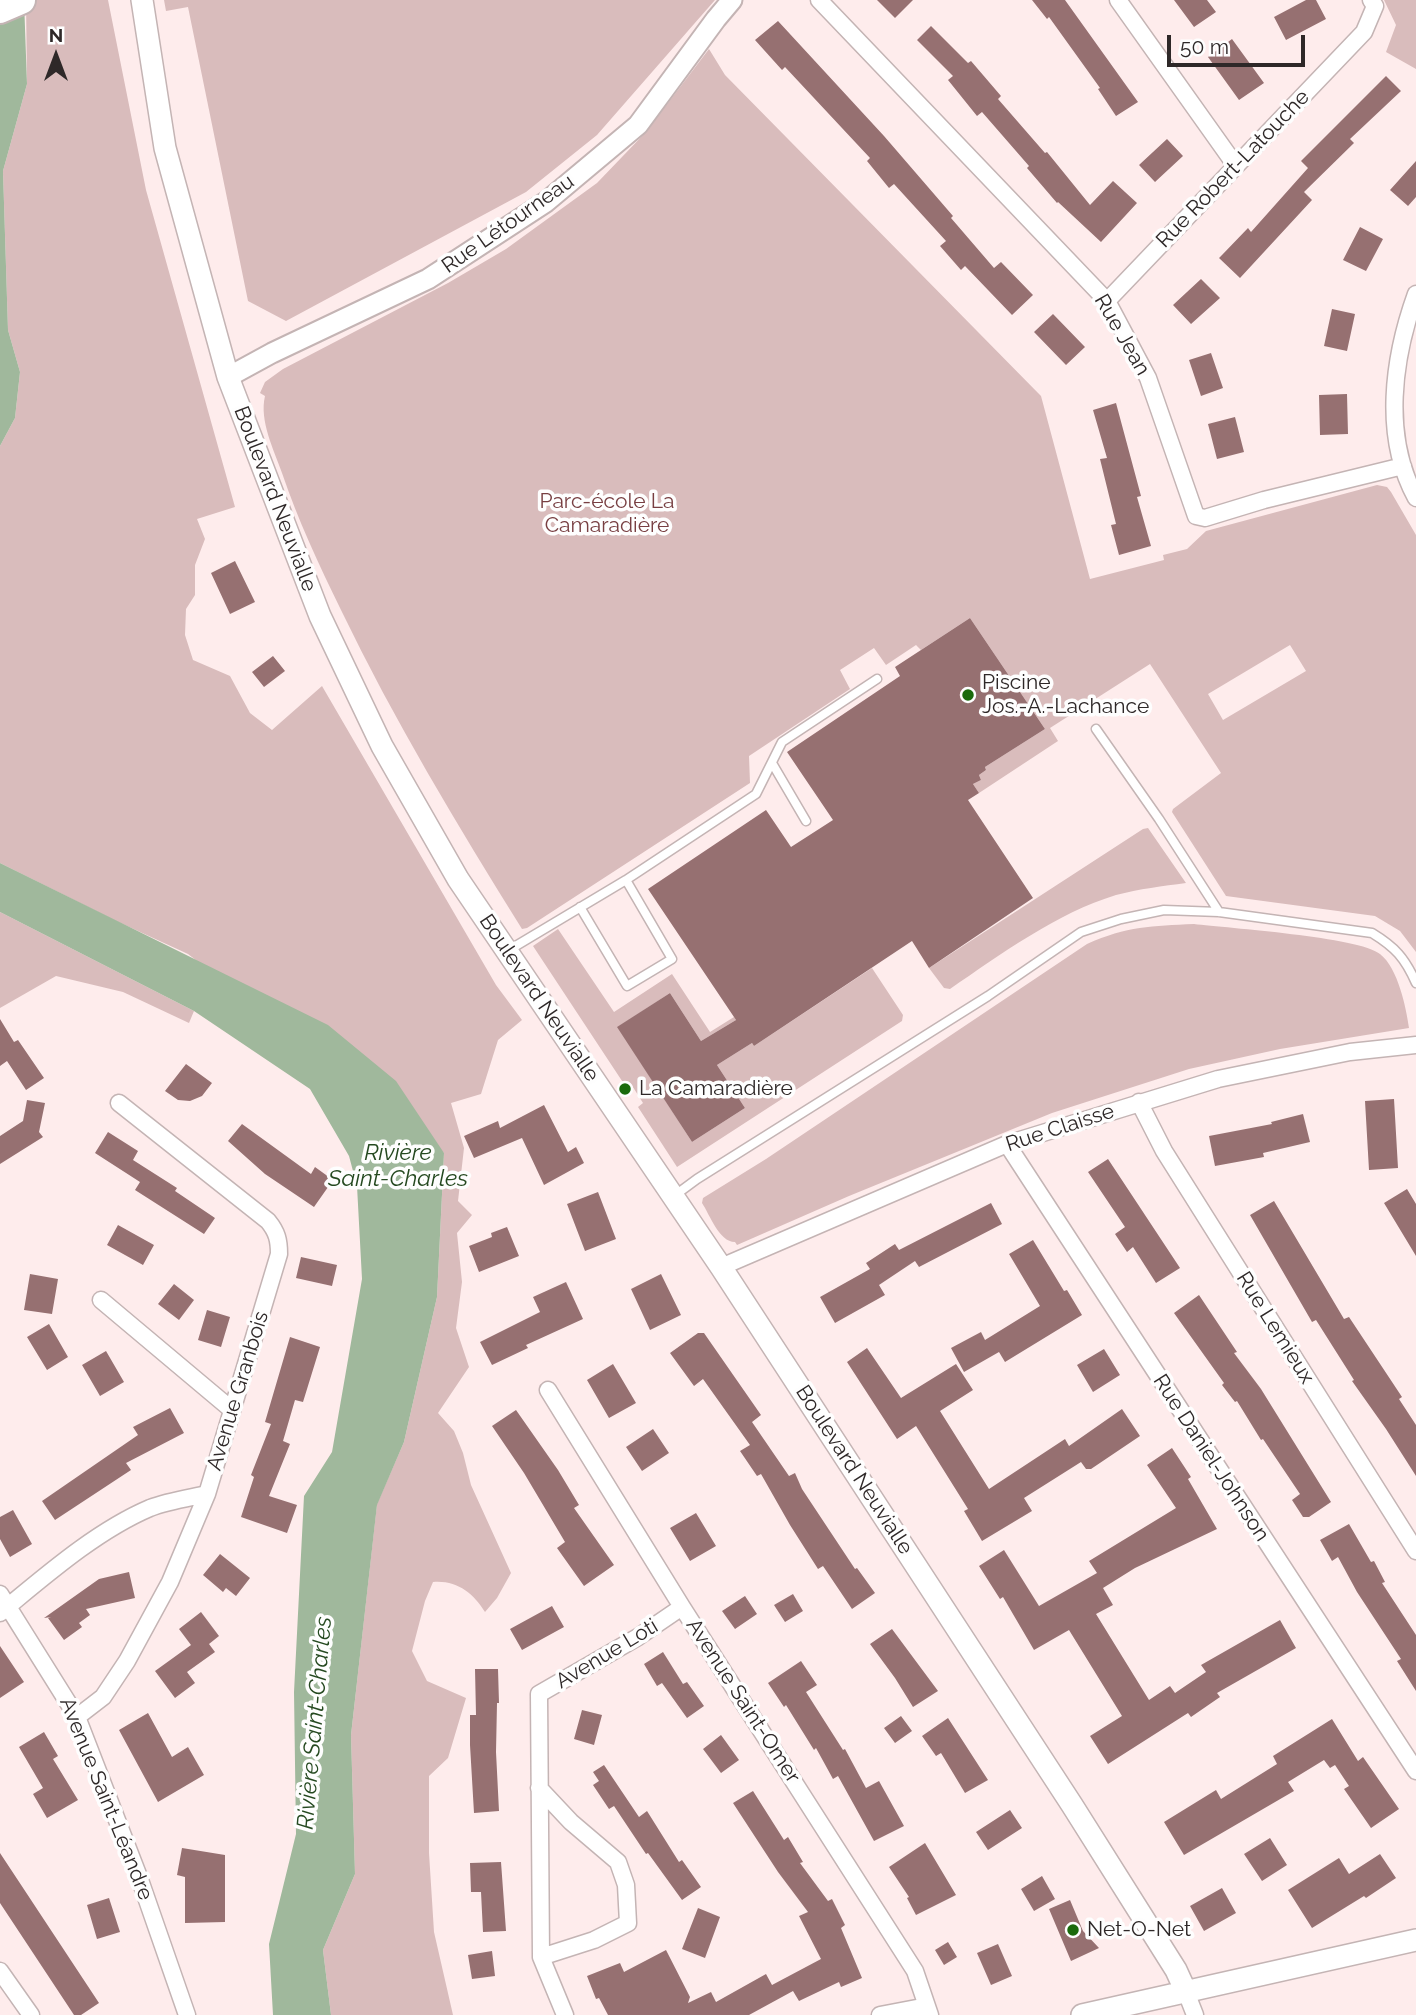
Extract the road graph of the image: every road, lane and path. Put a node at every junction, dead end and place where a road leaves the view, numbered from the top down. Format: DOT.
graph roads {
  1 [pos="21,0"];
  2 [pos="732,0"];
  3 [pos="819,0"];
  4 [pos="1118,0"];
  5 [pos="1371,0"];
  6 [pos="143,2"];
  7 [pos="0,9"];
  8 [pos="1236,166"];
  9 [pos="1416,294"];
  10 [pos="1107,302"];
  11 [pos="228,377"];
  12 [pos="1403,466"];
  13 [pos="1416,498"];
  14 [pos="877,679"];
  15 [pos="1096,729"];
  16 [pos="772,763"];
  17 [pos="806,821"];
  18 [pos="626,880"];
  19 [pos="580,907"];
  20 [pos="1219,912"];
  21 [pos="507,952"];
  22 [pos="1416,983"];
  23 [pos="1416,1045"];
  24 [pos="1139,1102"];
  25 [pos="119,1103"];
  26 [pos="1007,1144"];
  27 [pos="674,1196"];
  28 [pos="721,1267"];
  29 [pos="101,1300"];
  30 [pos="548,1390"];
  31 [pos="232,1410"];
  32 [pos="207,1494"];
  33 [pos="1416,1551"];
  34 [pos="3,1605"];
  35 [pos="682,1607"];
  36 [pos="77,1717"];
  37 [pos="1416,1771"];
  38 [pos="539,1788"];
  39 [pos="1416,1940"];
  40 [pos="541,1957"];
  41 [pos="0,1971"];
  42 [pos="1186,1992"];
  43 [pos="928,2010"];
  44 [pos="31,2015"];
  45 [pos="187,2015"];
  46 [pos="565,2015"];
  47 [pos="880,2015"];
  48 [pos="1082,2015"];
  49 [pos="1195,2015"];
  1 -- 7 [label="highway"];
  2 -- 11 [label="street, Rue Létourneau"];
  3 -- 10 [label="street, Rue Jean"];
  4 -- 8 [label="street"];
  5 -- 8 [label="street, Rue Robert-Latouche"];
  6 -- 11 [label="main road, Boulevard Neuvialle"];
  8 -- 10 [label="street, Rue Robert-Latouche"];
  9 -- 12 [label="street"];
  10 -- 12 [label="street, Rue Jean"];
  11 -- 21 [label="main road, Boulevard Neuvialle"];
  12 -- 13 [label="street"];
  14 -- 16 [label="lane"];
  15 -- 20 [label="lane"];
  16 -- 17 [label="lane"];
  16 -- 18 [label="lane"];
  18 -- 19 [label="lane"];
  18 -- 19 [label="lane"];
  19 -- 21 [label="lane"];
  20 -- 22 [label="lane"];
  20 -- 27 [label="lane"];
  21 -- 27 [label="main road, Boulevard Neuvialle"];
  23 -- 24 [label="street, Rue Claisse"];
  24 -- 26 [label="street, Rue Claisse"];
  24 -- 33 [label="street, Rue Lemieux"];
  25 -- 31 [label="street, Avenue Granbois"];
  26 -- 28 [label="street, Rue Claisse"];
  26 -- 37 [label="street, Rue Daniel-Johnson"];
  27 -- 28 [label="main road, Boulevard Neuvialle"];
  28 -- 42 [label="main road, Boulevard Neuvialle"];
  29 -- 31 [label="street"];
  30 -- 35 [label="street, Avenue Saint-Omer"];
  31 -- 32 [label="street, Avenue Granbois"];
  32 -- 34 [label="street"];
  32 -- 36 [label="street, Avenue Granbois"];
  34 -- 36 [label="street, Avenue Saint-Léandre"];
  35 -- 38 [label="street, Avenue Loti"];
  35 -- 43 [label="street, Avenue Saint-Omer"];
  36 -- 45 [label="street, Avenue Saint-Léandre"];
  38 -- 40 [label="street, Avenue Loti"];
  38 -- 40 [label="street"];
  39 -- 42 [label="main road"];
  40 -- 46 [label="street, Avenue Loti"];
  41 -- 44 [label="street"];
  42 -- 48 [label="main road"];
  42 -- 49 [label="street, Boulevard Neuvialle"];
  43 -- 47 [label="street"];
}
